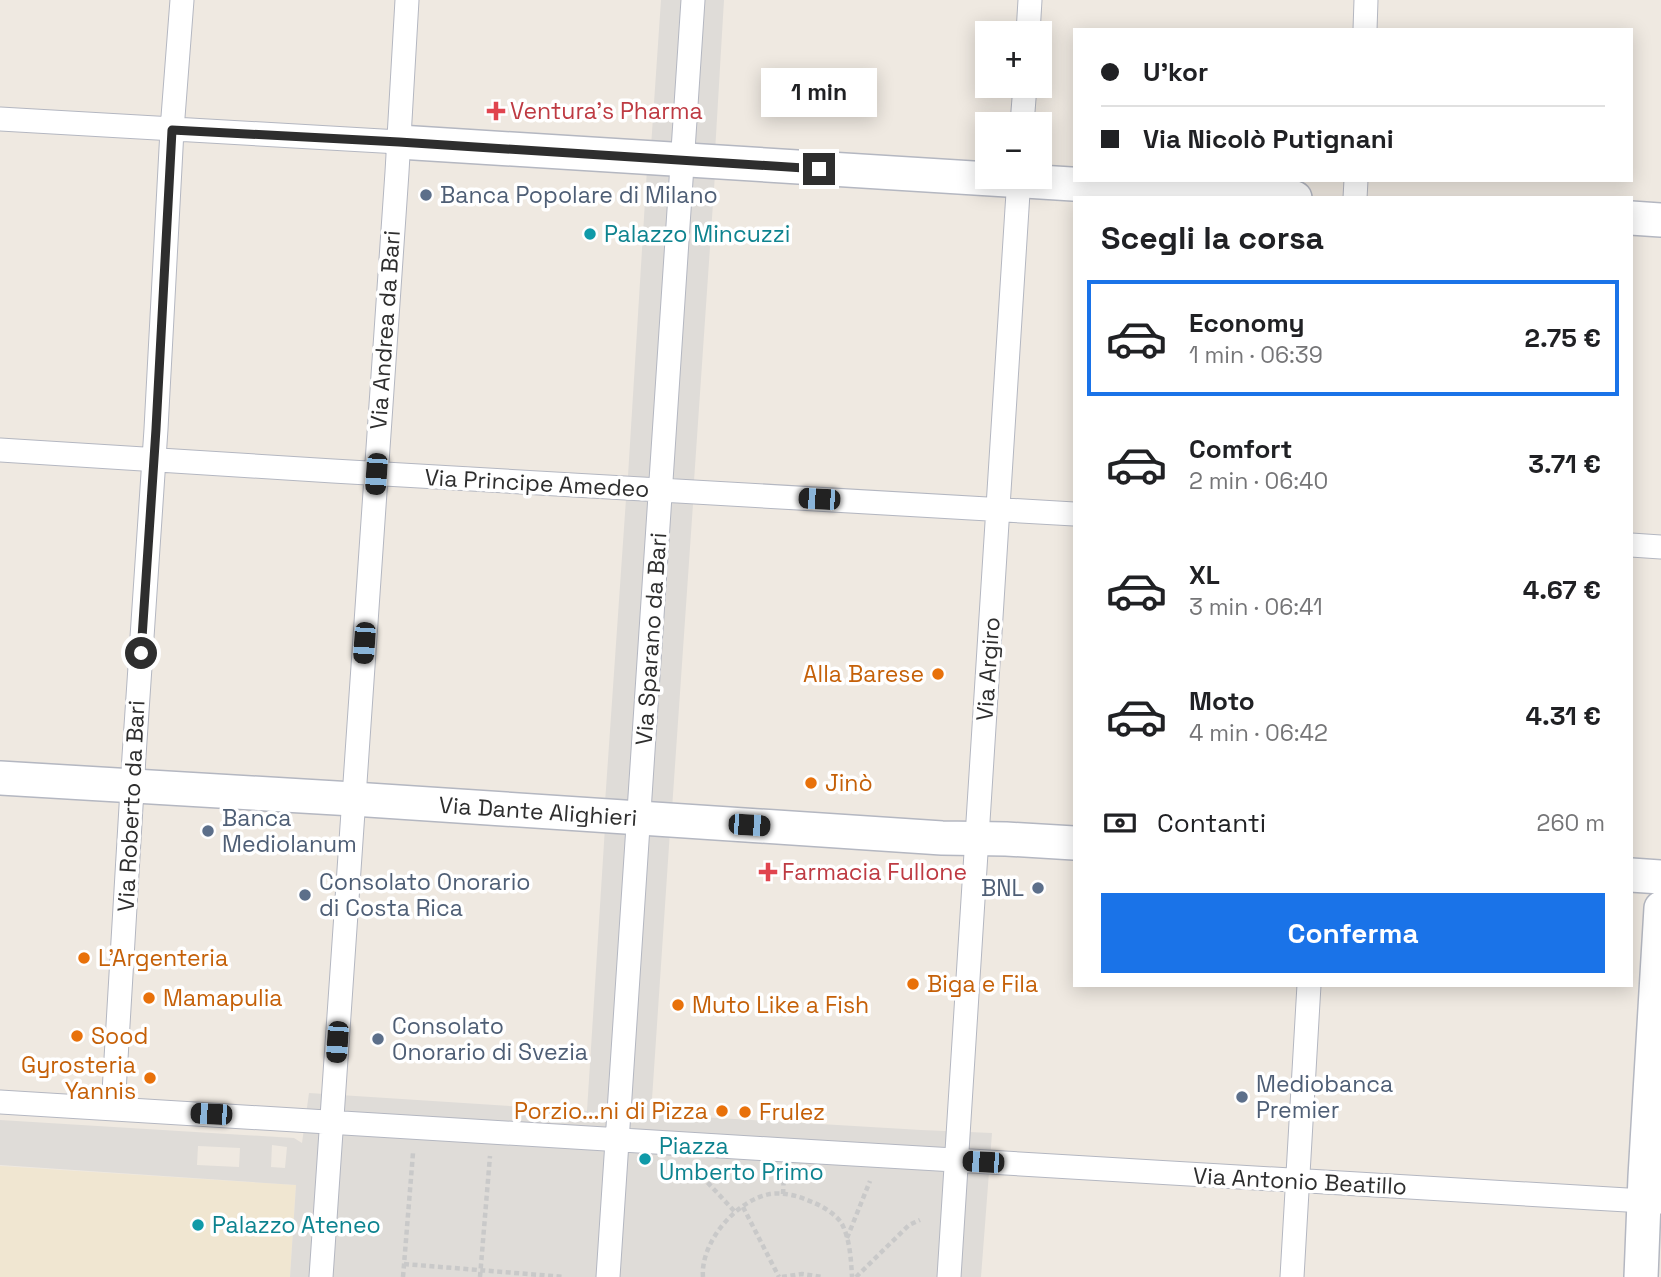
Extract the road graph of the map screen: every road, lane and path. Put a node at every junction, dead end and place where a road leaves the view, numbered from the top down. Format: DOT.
graph roads {
  1 [pos="182,0"];
  2 [pos="407,0"];
  3 [pos="693,0"];
  4 [pos="1030,0"];
  5 [pos="1366,0"];
  6 [pos="1029,21"];
  7 [pos="1364,28"];
  8 [pos="0,119"];
  9 [pos="172,130"];
  10 [pos="399,142"];
  11 [pos="683,160"];
  12 [pos="975,177"];
  13 [pos="1052,181"];
  14 [pos="1018,189"];
  15 [pos="1266,196"];
  16 [pos="1633,218"];
  17 [pos="1661,220"];
  18 [pos="0,450"];
  19 [pos="154,460"];
  20 [pos="376,474"];
  21 [pos="661,490"];
  22 [pos="999,509"];
  23 [pos="1073,514"];
  24 [pos="1633,545"];
  25 [pos="1661,547"];
  26 [pos="0,778"];
  27 [pos="133,785"];
  28 [pos="353,799"];
  29 [pos="638,818"];
  30 [pos="977,839"];
  31 [pos="1073,843"];
  32 [pos="1633,875"];
  33 [pos="1661,877"];
  34 [pos="1661,908"];
  35 [pos="1309,987"];
  36 [pos="0,1102"];
  37 [pos="113,1109"];
  38 [pos="332,1121"];
  39 [pos="617,1140"];
  40 [pos="413,1149"];
  41 [pos="490,1153"];
  42 [pos="956,1160"];
  43 [pos="691,1165"];
  44 [pos="784,1171"];
  45 [pos="872,1177"];
  46 [pos="1298,1181"];
  47 [pos="783,1194"];
  48 [pos="1652,1202"];
  49 [pos="743,1207"];
  50 [pos="736,1213"];
  51 [pos="920,1220"];
  52 [pos="846,1238"];
  53 [pos="404,1264"];
  54 [pos="481,1274"];
  55 [pos="701,1276"];
  56 [pos="321,1277"];
  57 [pos="403,1277"];
  58 [pos="565,1277"];
  59 [pos="608,1277"];
  60 [pos="781,1277"];
  61 [pos="823,1277"];
  62 [pos="854,1277"];
  63 [pos="949,1277"];
  64 [pos="1292,1277"];
  65 [pos="1641,1277"];
  1 -- 9 [label="street, Via Roberto da Bari"];
  2 -- 10 [label="street, Via Andrea da Bari"];
  3 -- 11 [label="street, Via Sparano da Bari"];
  4 -- 6 [label="street"];
  5 -- 7 [label="street"];
  8 -- 9 [label="street"];
  9 -- 10 [label="street"];
  9 -- 19 [label="street, Via Roberto da Bari"];
  10 -- 11 [label="street"];
  10 -- 20 [label="street, Via Andrea da Bari"];
  11 -- 12 [label="street"];
  11 -- 21 [label="street, Via Sparano da Bari"];
  13 -- 15 [label="street"];
  14 -- 22 [label="street, Via Argiro"];
  16 -- 17 [label="street"];
  18 -- 19 [label="street, Via Principe Amedeo"];
  19 -- 20 [label="street, Via Principe Amedeo"];
  19 -- 27 [label="street, Via Roberto da Bari"];
  20 -- 21 [label="street, Via Principe Amedeo"];
  20 -- 28 [label="street, Via Andrea da Bari"];
  21 -- 22 [label="street, Via Principe Amedeo"];
  21 -- 29 [label="street, Via Sparano da Bari"];
  22 -- 23 [label="street, Via Principe Amedeo"];
  22 -- 30 [label="street, Via Argiro"];
  24 -- 25 [label="street"];
  26 -- 27 [label="street, Via Dante Alighieri"];
  27 -- 28 [label="street, Via Dante Alighieri"];
  27 -- 37 [label="street, Via Roberto da Bari"];
  28 -- 29 [label="street, Via Dante Alighieri"];
  28 -- 38 [label="street, Via Andrea da Bari"];
  29 -- 30 [label="street, Via Dante Alighieri"];
  29 -- 39 [label="street, Via Sparano da Bari"];
  30 -- 31 [label="street, Via Dante Alighieri"];
  30 -- 42 [label="street, Via Argiro"];
  32 -- 33 [label="street"];
  34 -- 48 [label="street"];
  35 -- 46 [label="street"];
  36 -- 37 [label="street"];
  37 -- 38 [label="street"];
  38 -- 39 [label="street"];
  38 -- 56 [label="street"];
  39 -- 42 [label="street"];
  39 -- 59 [label="street, Via Sparano da Bari"];
  40 -- 53 [label="path"];
  41 -- 54 [label="path"];
  42 -- 46 [label="street, Via Antonio Beatillo"];
  42 -- 63 [label="street"];
  43 -- 50 [label="path"];
  44 -- 47 [label="path"];
  45 -- 52 [label="path"];
  46 -- 48 [label="street, Via Antonio Beatillo"];
  46 -- 64 [label="street"];
  47 -- 49 [label="path"];
  47 -- 52 [label="path"];
  48 -- 65 [label="street"];
  49 -- 50 [label="path"];
  49 -- 60 [label="path"];
  50 -- 55 [label="path"];
  51 -- 62 [label="path"];
  52 -- 62 [label="path"];
  53 -- 54 [label="path"];
  53 -- 57 [label="path"];
  54 -- 58 [label="path"];
  60 -- 61 [label="path"];
}
